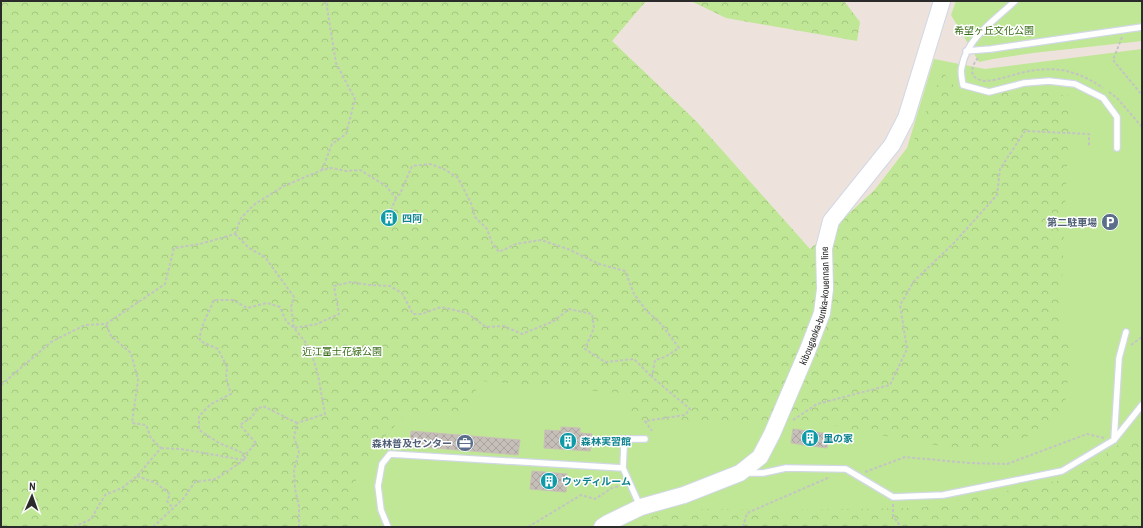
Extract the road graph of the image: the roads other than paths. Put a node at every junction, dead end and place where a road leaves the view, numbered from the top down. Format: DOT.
graph roads {
  1 [pos="942,1"];
  2 [pos="1015,1"];
  3 [pos="1142,27"];
  4 [pos="966,51"];
  5 [pos="1116,148"];
  6 [pos="1126,332"];
  7 [pos="1142,405"];
  8 [pos="645,439"];
  9 [pos="1114,440"];
  10 [pos="623,468"];
  11 [pos="740,473"];
  12 [pos="641,507"];
  13 [pos="388,527"];
  14 [pos="602,527"];
  1 -- 11 [label="main road, kibougaoka-bunka-kouennan line"];
  2 -- 4 [label="lane"];
  3 -- 4 [label="lane"];
  4 -- 5 [label="lane"];
  6 -- 9 [label="lane"];
  7 -- 9 [label="lane"];
  8 -- 10 [label="lane"];
  9 -- 11 [label="lane"];
  10 -- 12 [label="lane"];
  10 -- 13 [label="lane"];
  11 -- 12 [label="main road, kibougaoka-bunka-kouennan line"];
  12 -- 14 [label="main road, kibougaoka-bunka-kouennan line"];
}
